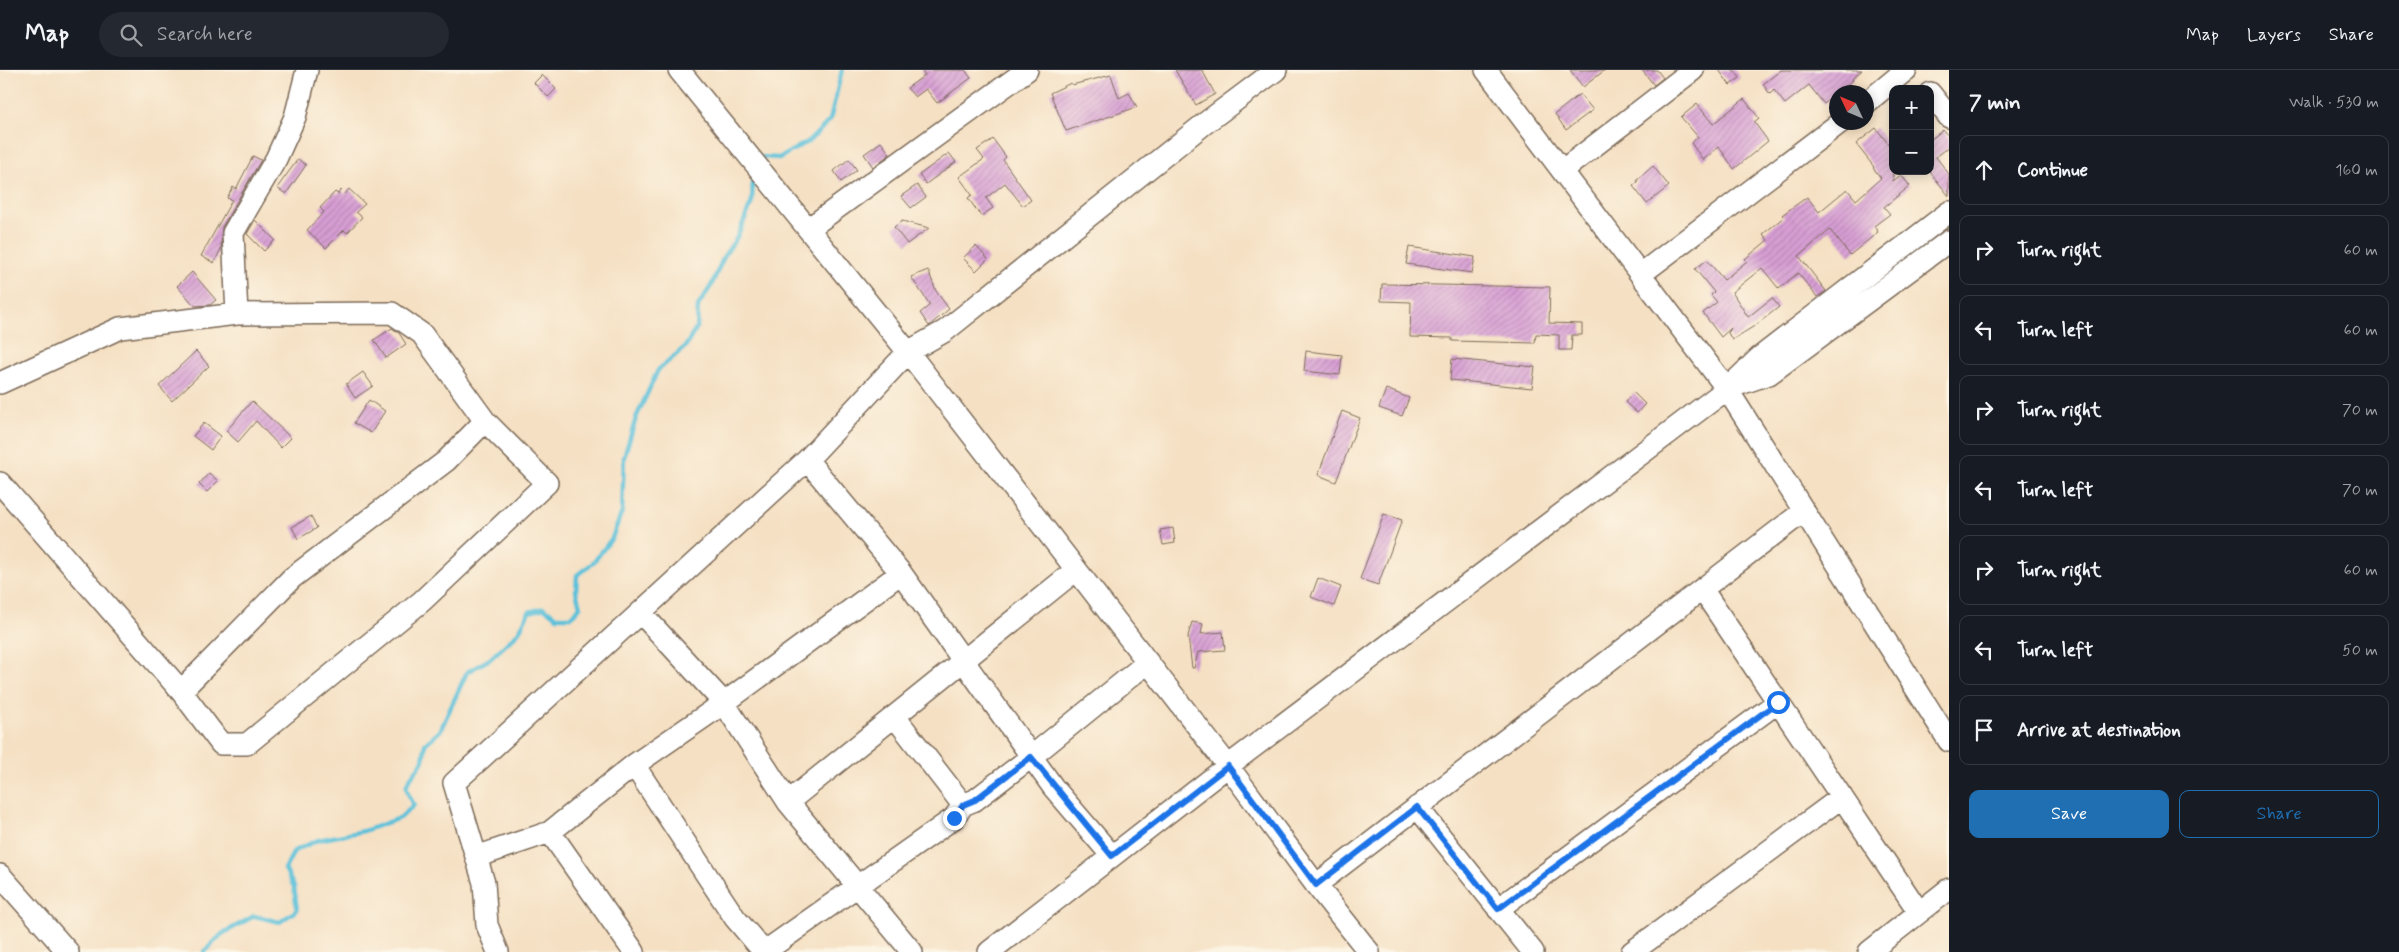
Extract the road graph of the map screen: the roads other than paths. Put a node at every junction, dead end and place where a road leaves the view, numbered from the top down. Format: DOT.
graph roads {
  1 [pos="307,70"];
  2 [pos="679,70"];
  3 [pos="1027,70"];
  4 [pos="1276,70"];
  5 [pos="1486,70"];
  6 [pos="1693,70"];
  7 [pos="1906,70"];
  8 [pos="1912,70"];
  9 [pos="1924,85"];
  10 [pos="1874,96"];
  11 [pos="1934,98"];
  12 [pos="1949,117"];
  13 [pos="1830,130"];
  14 [pos="1563,170"];
  15 [pos="1949,212"];
  16 [pos="808,229"];
  17 [pos="1949,241"];
  18 [pos="1641,274"];
  19 [pos="237,314"];
  20 [pos="908,352"];
  21 [pos="0,382"];
  22 [pos="1727,388"];
  23 [pos="485,421"];
  24 [pos="806,460"];
  25 [pos="0,483"];
  26 [pos="1804,511"];
  27 [pos="1076,570"];
  28 [pos="901,573"];
  29 [pos="1702,589"];
  30 [pos="641,614"];
  31 [pos="963,662"];
  32 [pos="1148,662"];
  33 [pos="181,691"];
  34 [pos="1778,702"];
  35 [pos="724,703"];
  36 [pos="895,717"];
  37 [pos="1949,741"];
  38 [pos="1031,757"];
  39 [pos="634,765"];
  40 [pos="1228,766"];
  41 [pos="1842,797"];
  42 [pos="788,802"];
  43 [pos="963,805"];
  44 [pos="1417,807"];
  45 [pos="550,832"];
  46 [pos="1112,856"];
  47 [pos="476,857"];
  48 [pos="0,875"];
  49 [pos="1316,885"];
  50 [pos="858,887"];
  51 [pos="1949,889"];
  52 [pos="1498,909"];
  53 [pos="1919,912"];
  54 [pos="68,952"];
  55 [pos="498,952"];
  56 [pos="634,952"];
  57 [pos="764,952"];
  58 [pos="912,952"];
  59 [pos="989,952"];
  60 [pos="1370,952"];
  61 [pos="1533,952"];
  62 [pos="1632,952"];
  63 [pos="1868,952"];
  1 -- 19 [label="street"];
  2 -- 16 [label="street"];
  3 -- 16 [label="street"];
  4 -- 20 [label="street"];
  5 -- 14 [label="street"];
  6 -- 14 [label="street"];
  7 -- 10 [label="street"];
  8 -- 9 [label="street"];
  11 -- 12 [label="street"];
  13 -- 18 [label="street"];
  14 -- 18 [label="street"];
  15 -- 22 [label="street"];
  16 -- 20 [label="street"];
  17 -- 22 [label="street"];
  18 -- 22 [label="street"];
  19 -- 21 [label="street"];
  19 -- 23 [label="street"];
  20 -- 24 [label="street"];
  20 -- 27 [label="street"];
  22 -- 26 [label="street"];
  22 -- 40 [label="street"];
  23 -- 33 [label="street"];
  23 -- 33 [label="street"];
  24 -- 28 [label="street"];
  24 -- 30 [label="street"];
  25 -- 33 [label="street"];
  26 -- 29 [label="street"];
  26 -- 37 [label="street"];
  27 -- 31 [label="street"];
  27 -- 32 [label="street"];
  28 -- 31 [label="street"];
  28 -- 35 [label="street"];
  29 -- 34 [label="street"];
  29 -- 44 [label="street"];
  30 -- 35 [label="street"];
  30 -- 47 [label="street"];
  31 -- 36 [label="street"];
  31 -- 38 [label="street"];
  32 -- 38 [label="street"];
  32 -- 40 [label="street"];
  34 -- 41 [label="street"];
  34 -- 52 [label="street"];
  35 -- 39 [label="street"];
  35 -- 42 [label="street"];
  36 -- 42 [label="street"];
  36 -- 43 [label="street"];
  38 -- 43 [label="street"];
  38 -- 46 [label="street"];
  39 -- 45 [label="street"];
  39 -- 57 [label="street"];
  40 -- 46 [label="street"];
  40 -- 49 [label="street"];
  41 -- 53 [label="street"];
  41 -- 62 [label="street"];
  42 -- 50 [label="street"];
  43 -- 50 [label="street"];
  44 -- 49 [label="street"];
  44 -- 52 [label="street"];
  45 -- 47 [label="street"];
  45 -- 56 [label="street"];
  46 -- 59 [label="street"];
  47 -- 55 [label="street"];
  48 -- 54 [label="street"];
  49 -- 60 [label="street"];
  50 -- 57 [label="street"];
  50 -- 58 [label="street"];
  51 -- 53 [label="street"];
  52 -- 61 [label="street"];
  53 -- 63 [label="street"];
}
